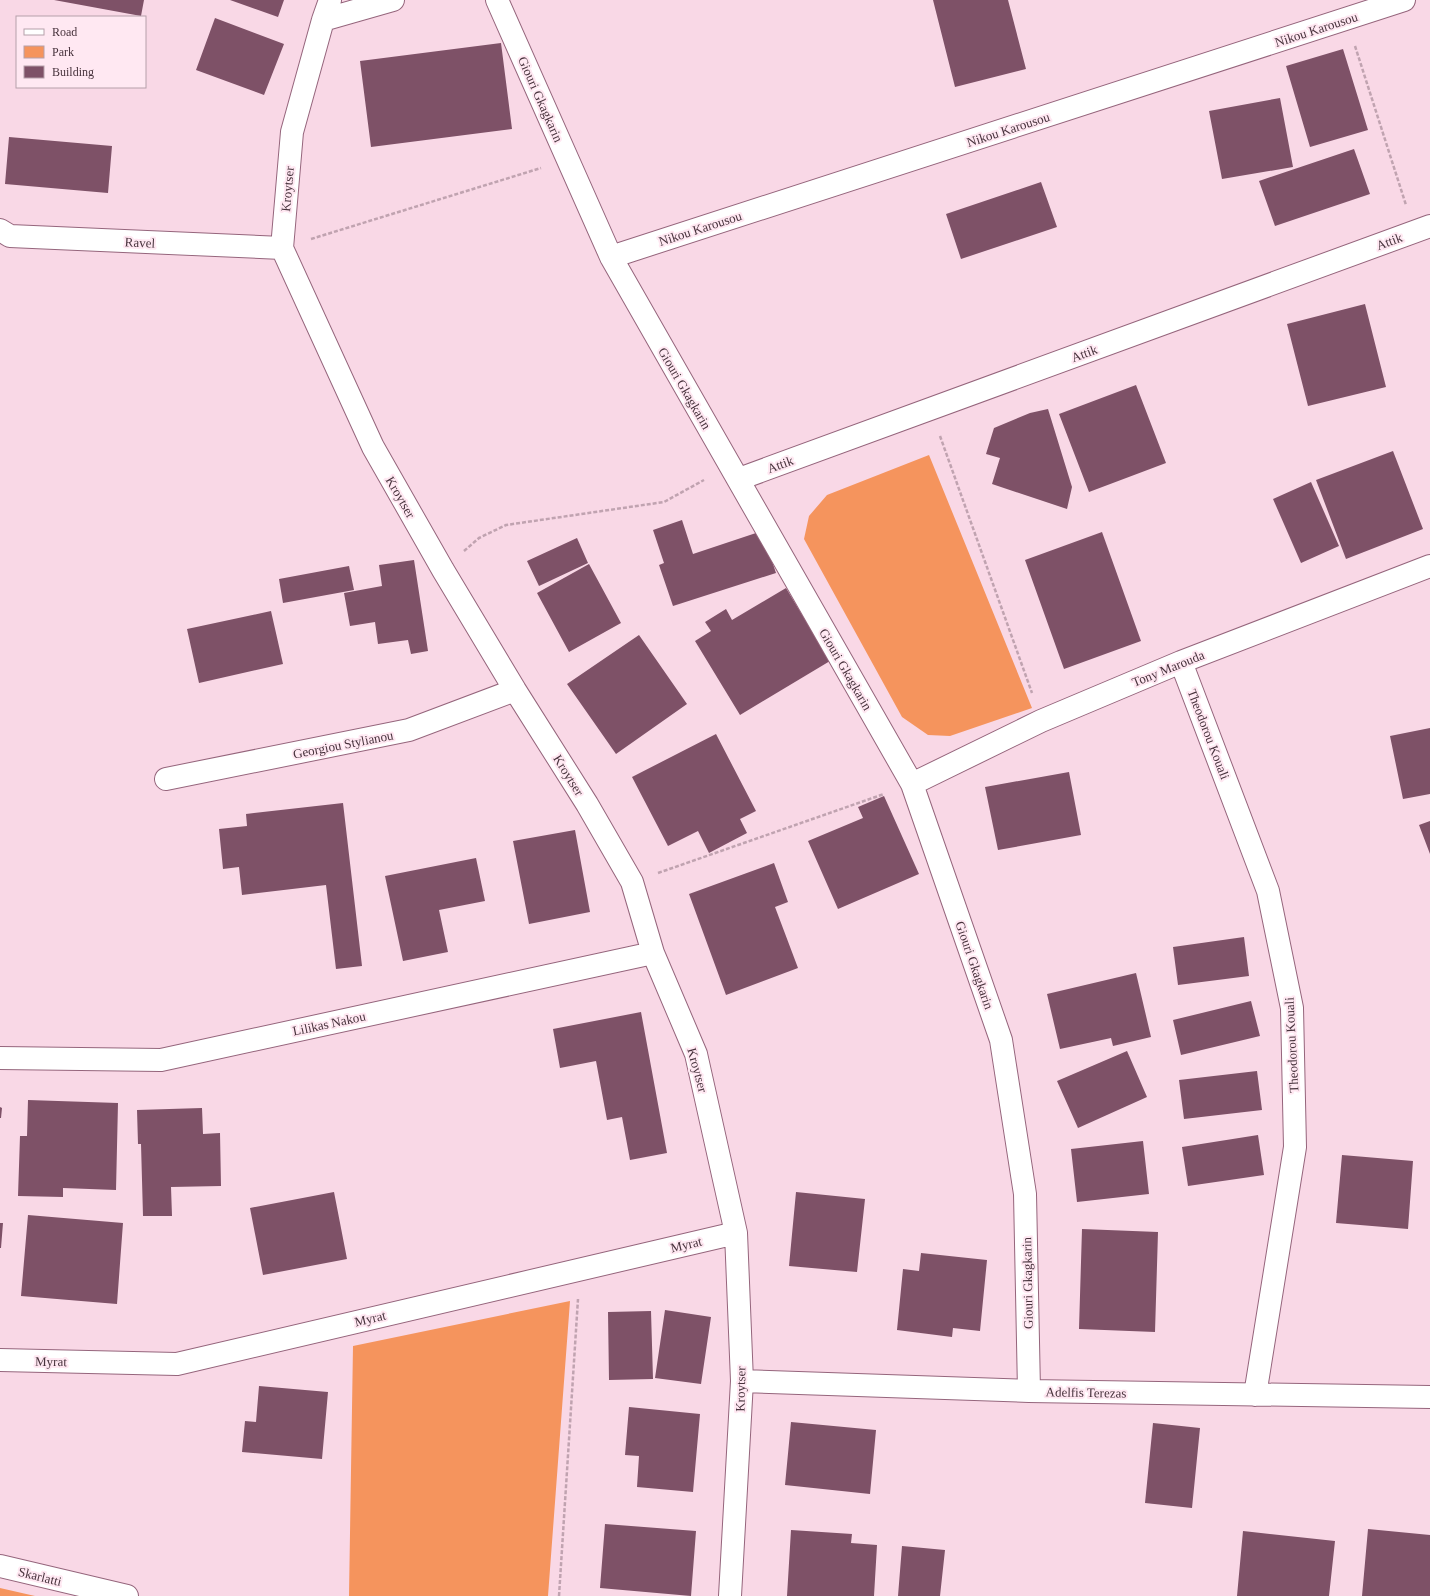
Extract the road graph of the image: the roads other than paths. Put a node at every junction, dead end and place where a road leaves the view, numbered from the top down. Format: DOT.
graph roads {
  1 [pos="393,0"];
  2 [pos="497,0"];
  3 [pos="1404,0"];
  4 [pos="327,10"];
  5 [pos="1422,229"];
  6 [pos="0,230"];
  7 [pos="282,248"];
  8 [pos="611,257"];
  9 [pos="734,473"];
  10 [pos="1430,566"];
  11 [pos="1181,662"];
  12 [pos="515,690"];
  13 [pos="166,779"];
  14 [pos="912,784"];
  15 [pos="654,953"];
  16 [pos="0,1058"];
  17 [pos="736,1233"];
  18 [pos="0,1360"];
  19 [pos="742,1381"];
  20 [pos="1029,1391"];
  21 [pos="1255,1395"];
  22 [pos="1430,1397"];
  23 [pos="0,1566"];
  24 [pos="105,1594"];
  25 [pos="127,1596"];
  26 [pos="730,1596"];
  1 -- 4 [label="street"];
  2 -- 8 [label="street, Giouri Gkagkarin"];
  3 -- 8 [label="street, Nikou Karousou"];
  4 -- 7 [label="street, Kroytser"];
  5 -- 9 [label="street, Attik"];
  6 -- 7 [label="street, Ravel"];
  7 -- 12 [label="street, Kroytser"];
  8 -- 9 [label="street, Giouri Gkagkarin"];
  9 -- 14 [label="street, Giouri Gkagkarin"];
  10 -- 11 [label="street, Tony Marouda"];
  11 -- 14 [label="street, Tony Marouda"];
  11 -- 21 [label="street, Theodorou Kouali"];
  12 -- 13 [label="street, Georgiou Stylianou"];
  12 -- 15 [label="street, Kroytser"];
  14 -- 20 [label="street, Giouri Gkagkarin"];
  15 -- 16 [label="street, Lilikas Nakou"];
  15 -- 17 [label="street, Kroytser"];
  17 -- 18 [label="street, Myrat"];
  17 -- 19 [label="street, Kroytser"];
  19 -- 20 [label="street, Adelfis Terezas"];
  19 -- 26 [label="street, Kroytser"];
  20 -- 21 [label="street, Adelfis Terezas"];
  21 -- 22 [label="street, Adelfis Terezas"];
  23 -- 24 [label="street, Skarlatti"];
  24 -- 25 [label="street, Skarlatti"];
}
